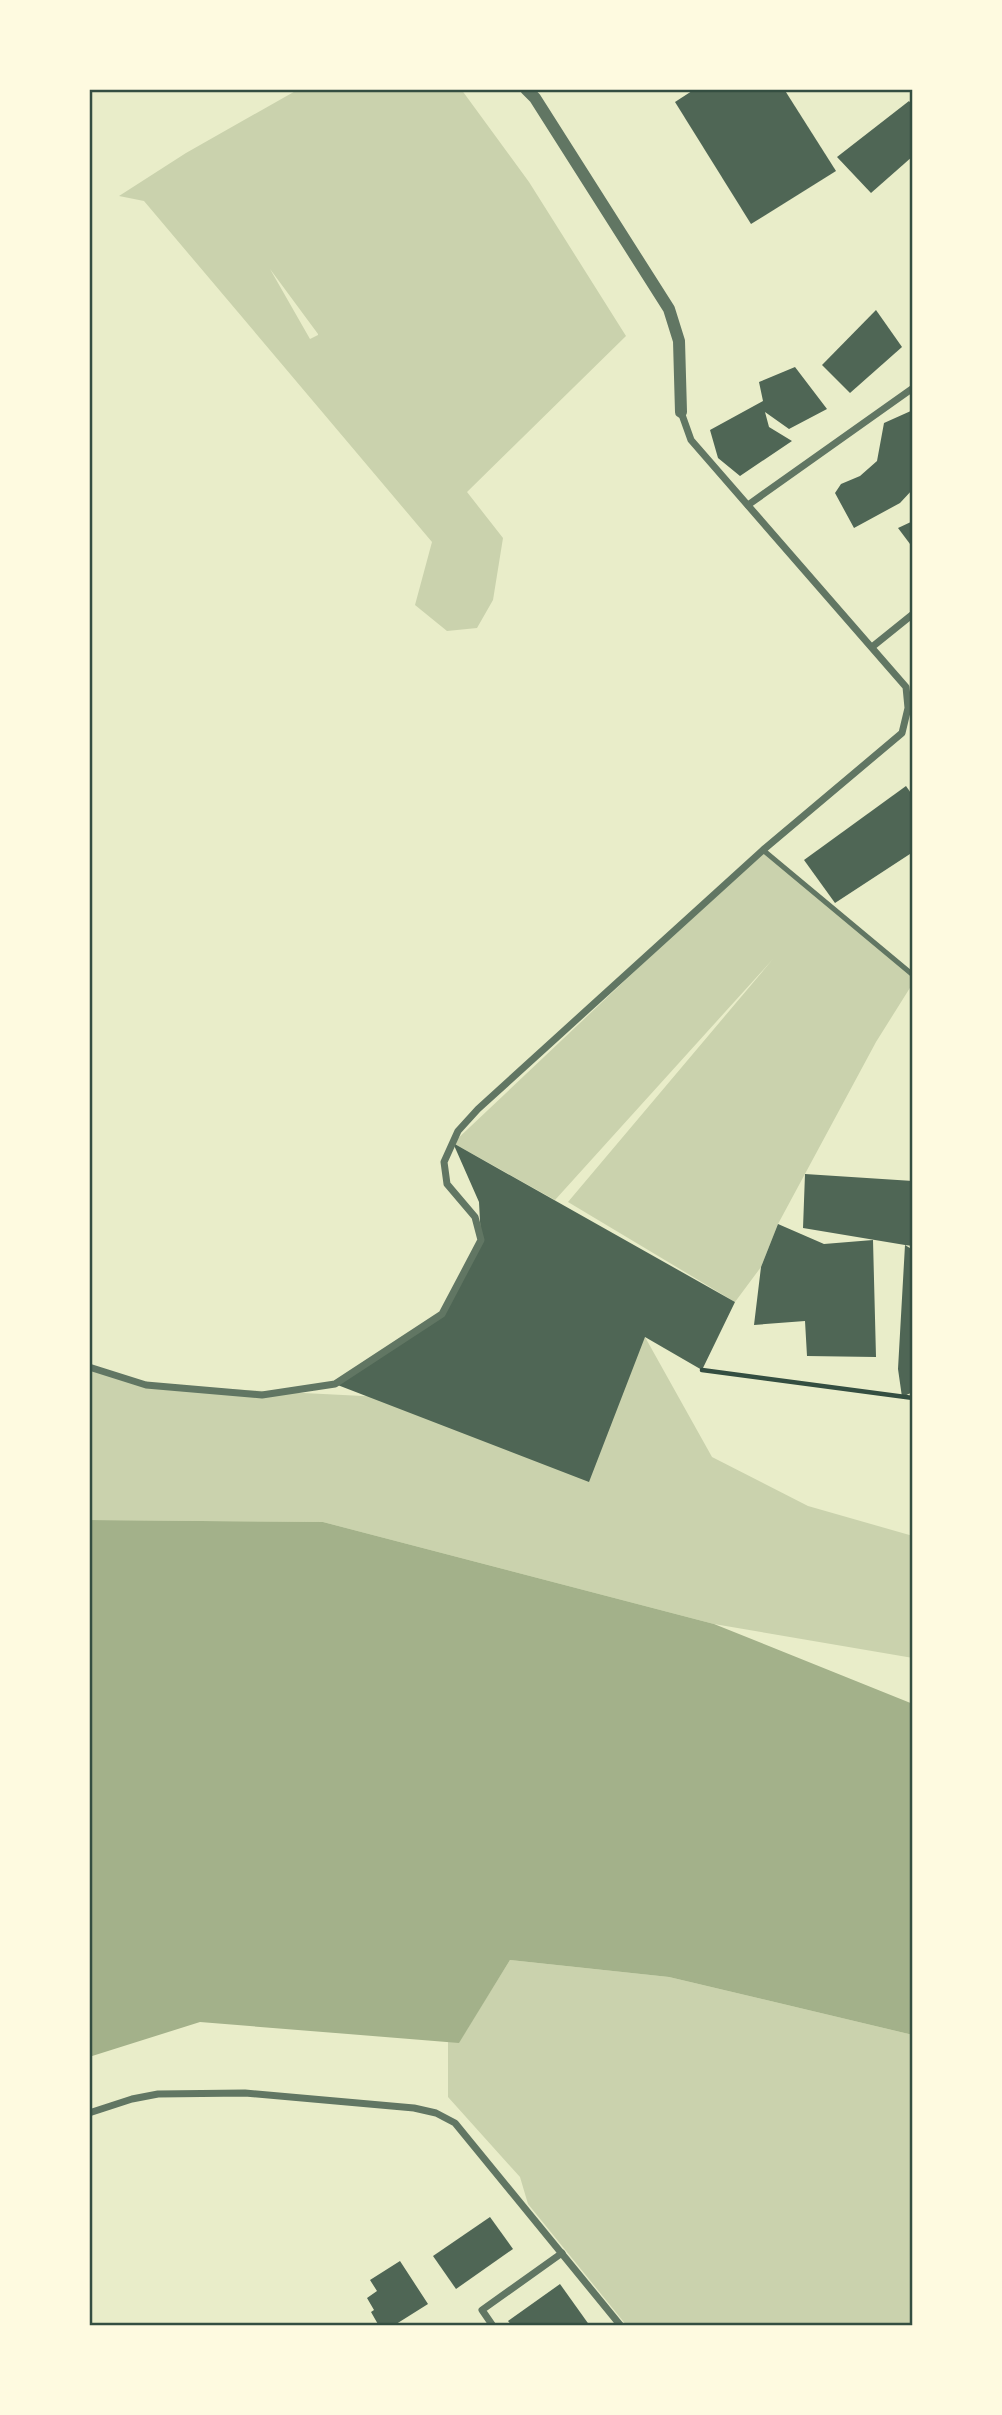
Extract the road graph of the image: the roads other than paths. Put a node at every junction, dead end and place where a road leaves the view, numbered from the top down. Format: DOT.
graph roads {
  1 [pos="526,89"];
  2 [pos="913,388"];
  3 [pos="681,412"];
  4 [pos="748,505"];
  5 [pos="913,614"];
  6 [pos="872,647"];
  7 [pos="909,720"];
  8 [pos="763,850"];
  9 [pos="913,975"];
  10 [pos="89,1367"];
  11 [pos="89,2113"];
  12 [pos="562,2253"];
  13 [pos="493,2326"];
  14 [pos="621,2326"];
  1 -- 3 [label="street"];
  2 -- 4 [label="street"];
  3 -- 4 [label="street"];
  4 -- 6 [label="street"];
  5 -- 6 [label="street"];
  6 -- 7 [label="street"];
  7 -- 8 [label="street"];
  8 -- 9 [label="lane"];
  8 -- 10 [label="street"];
  11 -- 12 [label="street"];
  12 -- 13 [label="street"];
  12 -- 14 [label="street"];
}
